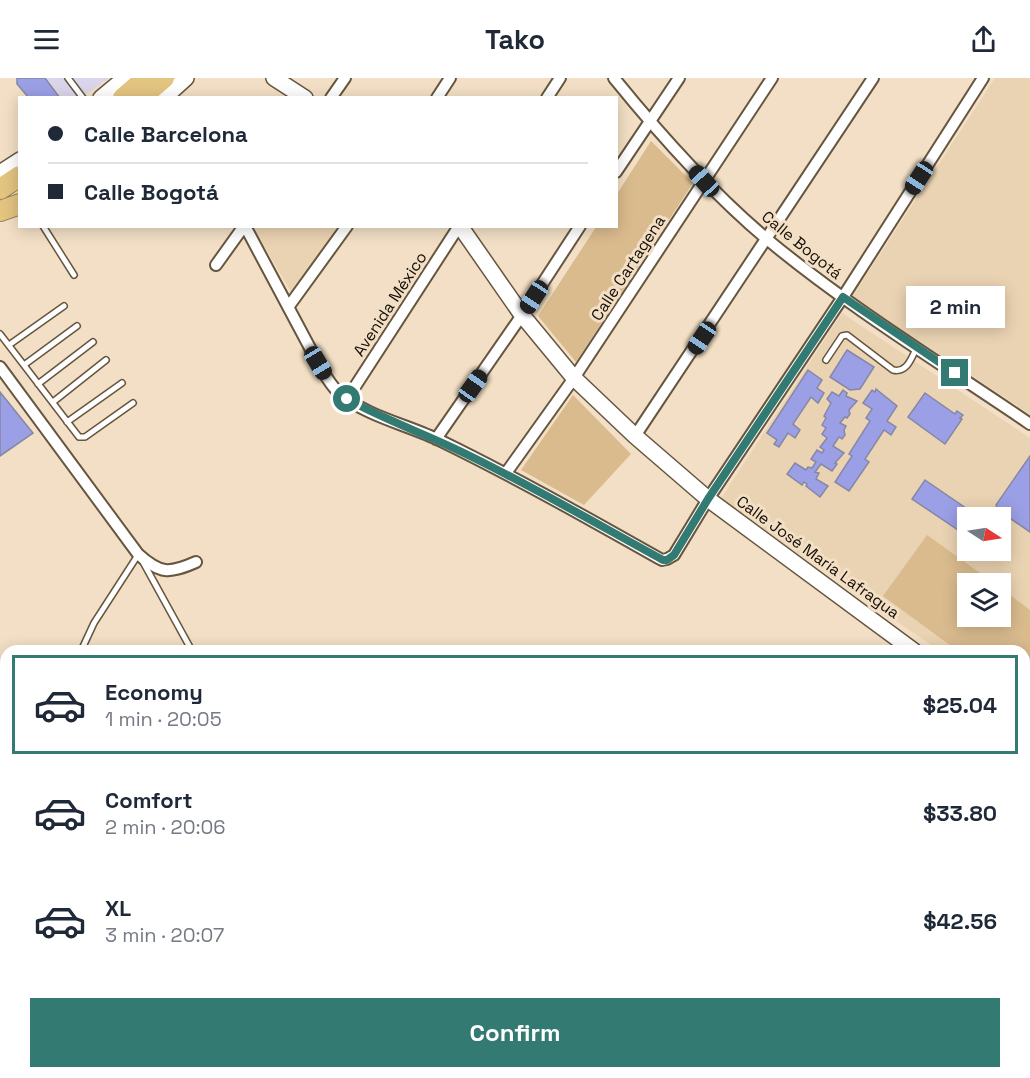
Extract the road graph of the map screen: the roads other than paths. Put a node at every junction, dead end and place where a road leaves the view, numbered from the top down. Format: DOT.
graph roads {
  1 [pos="68,78"];
  2 [pos="125,78"];
  3 [pos="146,78"];
  4 [pos="172,78"];
  5 [pos="186,78"];
  6 [pos="274,78"];
  7 [pos="345,78"];
  8 [pos="450,78"];
  9 [pos="560,78"];
  10 [pos="614,78"];
  11 [pos="678,78"];
  12 [pos="772,78"];
  13 [pos="873,78"];
  14 [pos="983,78"];
  15 [pos="165,90"];
  16 [pos="82,96"];
  17 [pos="103,96"];
  18 [pos="125,96"];
  19 [pos="147,96"];
  20 [pos="302,96"];
  21 [pos="332,96"];
  22 [pos="438,96"];
  23 [pos="548,96"];
  24 [pos="649,122"];
  25 [pos="18,167"];
  26 [pos="618,169"];
  27 [pos="704,181"];
  28 [pos="11,191"];
  29 [pos="0,211"];
  30 [pos="0,220"];
  31 [pos="44,228"];
  32 [pos="243,228"];
  33 [pos="245,228"];
  34 [pos="346,228"];
  35 [pos="458,228"];
  36 [pos="460,228"];
  37 [pos="579,228"];
  38 [pos="768,239"];
  39 [pos="216,266"];
  40 [pos="74,274"];
  41 [pos="843,297"];
  42 [pos="64,306"];
  43 [pos="289,306"];
  44 [pos="522,315"];
  45 [pos="77,326"];
  46 [pos="0,334"];
  47 [pos="93,342"];
  48 [pos="9,345"];
  49 [pos="917,347"];
  50 [pos="106,360"];
  51 [pos="826,360"];
  52 [pos="24,365"];
  53 [pos="0,367"];
  54 [pos="574,378"];
  55 [pos="122,383"];
  56 [pos="38,384"];
  57 [pos="347,399"];
  58 [pos="53,402"];
  59 [pos="133,403"];
  60 [pos="68,422"];
  61 [pos="1030,424"];
  62 [pos="635,436"];
  63 [pos="436,439"];
  64 [pos="506,473"];
  65 [pos="708,499"];
  66 [pos="138,554"];
  67 [pos="196,562"];
  68 [pos="84,645"];
  69 [pos="189,645"];
  70 [pos="906,645"];
  1 -- 16 [label="lane"];
  2 -- 17 [label="main road"];
  3 -- 18 [label="highway"];
  4 -- 15 [label="main road"];
  5 -- 15 [label="main road"];
  6 -- 20 [label="main road"];
  7 -- 21 [label="street"];
  8 -- 22 [label="street"];
  9 -- 23 [label="street"];
  10 -- 24 [label="street, Calle Bogotá"];
  11 -- 24 [label="street"];
  12 -- 27 [label="street, Calle Cartagena"];
  13 -- 38 [label="street"];
  14 -- 41 [label="street"];
  15 -- 19 [label="highway"];
  24 -- 26 [label="street"];
  24 -- 27 [label="street, Calle Bogotá"];
  25 -- 28 [label="main road"];
  27 -- 38 [label="street, Calle Bogotá"];
  27 -- 54 [label="street, Calle Cartagena"];
  28 -- 29 [label="highway"];
  28 -- 30 [label="main road"];
  31 -- 40 [label="lane"];
  32 -- 39 [label="street"];
  33 -- 43 [label="street"];
  34 -- 43 [label="street"];
  35 -- 57 [label="street, Avenida México"];
  36 -- 44 [label="main road, Calle José María Lafragua"];
  37 -- 44 [label="street"];
  38 -- 41 [label="street, Calle Bogotá"];
  38 -- 62 [label="street"];
  41 -- 49 [label="street, Calle Bogotá"];
  41 -- 65 [label="street"];
  42 -- 48 [label="lane"];
  43 -- 57 [label="street"];
  44 -- 54 [label="main road, Calle José María Lafragua"];
  44 -- 63 [label="street"];
  45 -- 52 [label="lane"];
  46 -- 48 [label="lane"];
  47 -- 56 [label="lane"];
  48 -- 52 [label="lane"];
  49 -- 51 [label="lane"];
  49 -- 61 [label="street, Calle Bogotá"];
  50 -- 58 [label="lane"];
  52 -- 56 [label="lane"];
  53 -- 66 [label="street"];
  54 -- 62 [label="main road, Calle José María Lafragua"];
  54 -- 64 [label="street, Calle Cartagena"];
  55 -- 60 [label="lane"];
  56 -- 58 [label="lane"];
  57 -- 63 [label="street"];
  58 -- 60 [label="lane"];
  59 -- 60 [label="lane"];
  62 -- 65 [label="main road, Calle José María Lafragua"];
  63 -- 64 [label="street"];
  64 -- 65 [label="street"];
  65 -- 70 [label="main road, Calle José María Lafragua"];
  66 -- 67 [label="street"];
  66 -- 68 [label="lane"];
  66 -- 69 [label="lane"];
}
